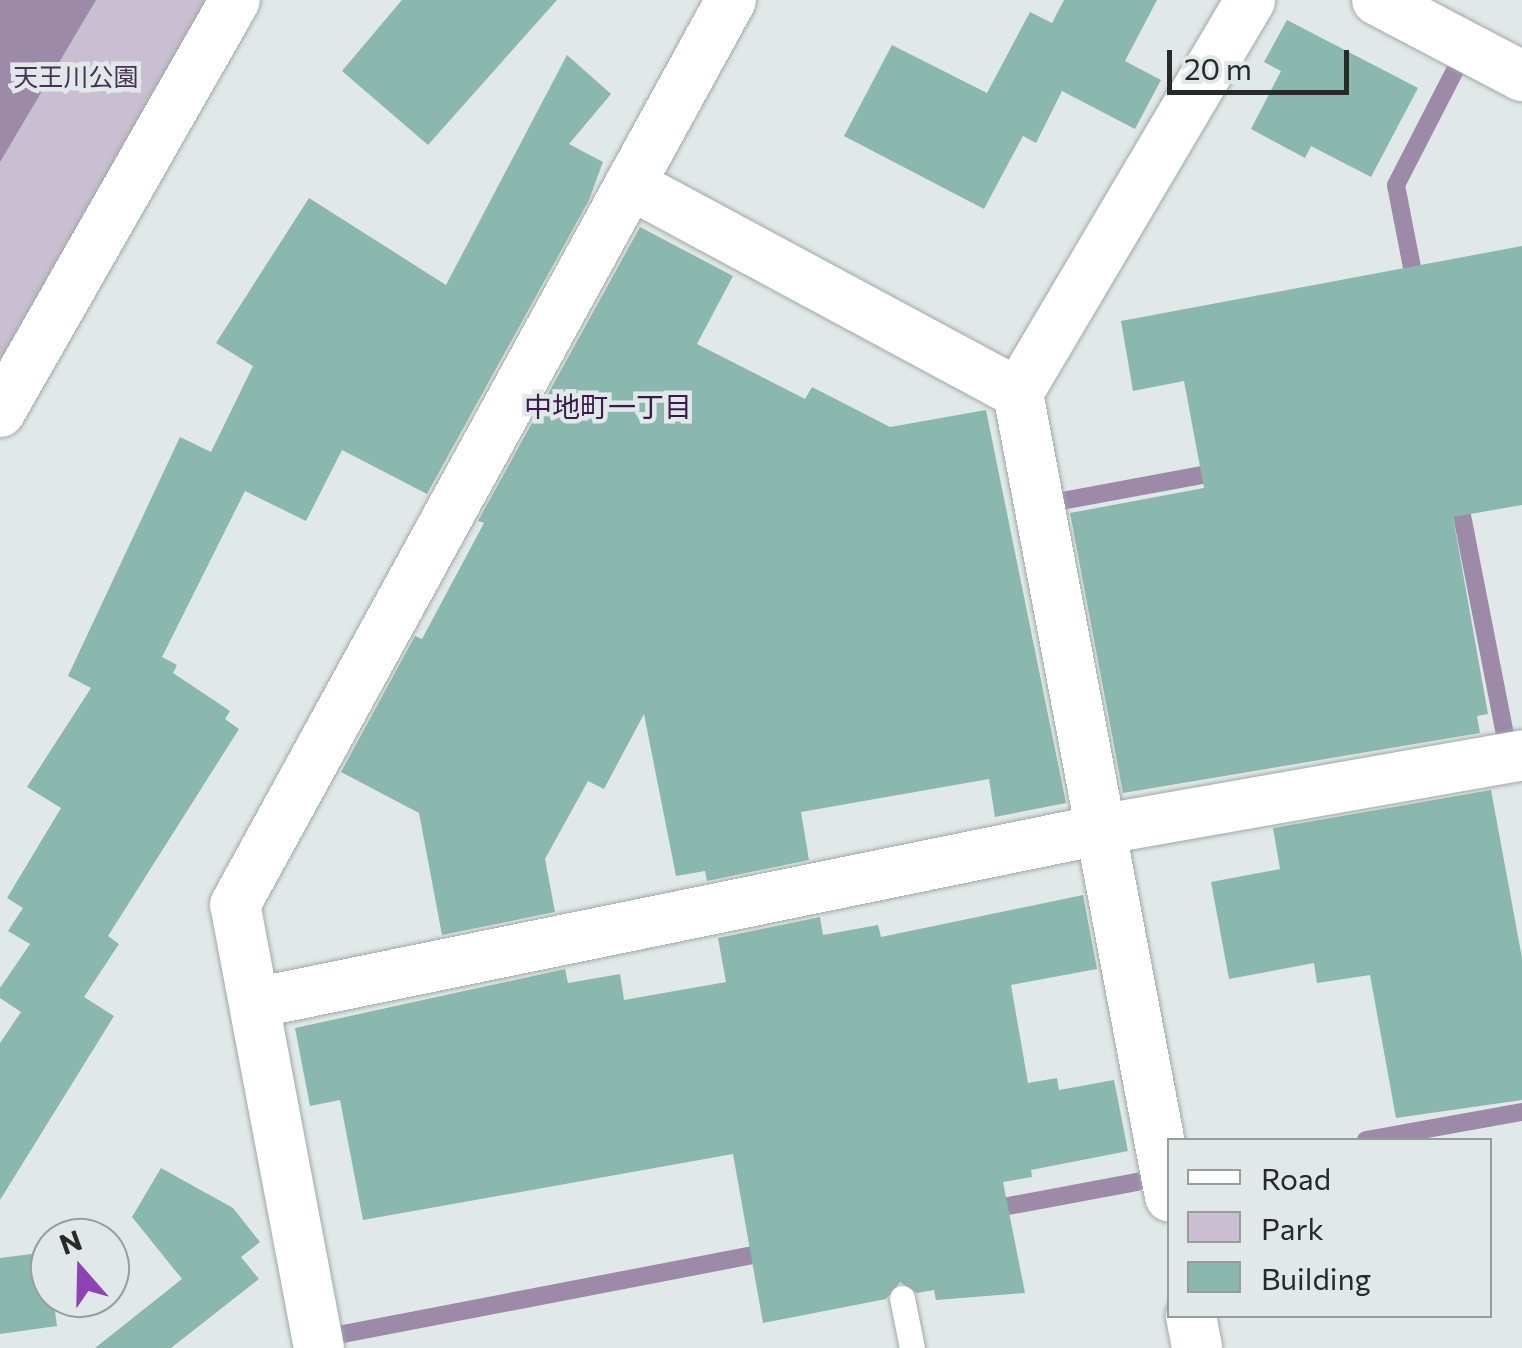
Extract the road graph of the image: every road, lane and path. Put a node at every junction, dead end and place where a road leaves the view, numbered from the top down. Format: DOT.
graph roads {
  1 [pos="235,0"];
  2 [pos="731,0"];
  3 [pos="1250,0"];
  4 [pos="1377,0"];
  5 [pos="1522,76"];
  6 [pos="630,184"];
  7 [pos="1018,393"];
  8 [pos="0,412"];
  9 [pos="1522,755"];
  10 [pos="1104,828"];
  11 [pos="255,1002"];
  12 [pos="1167,1180"];
  13 [pos="902,1298"];
  14 [pos="1191,1318"];
  15 [pos="319,1348"];
  16 [pos="912,1348"];
  17 [pos="1196,1348"];
  1 -- 8 [label="street"];
  2 -- 6 [label="street"];
  3 -- 7 [label="street"];
  4 -- 5 [label="street"];
  6 -- 7 [label="street"];
  6 -- 11 [label="street"];
  7 -- 10 [label="street"];
  9 -- 10 [label="street"];
  10 -- 11 [label="street"];
  10 -- 12 [label="street"];
  11 -- 15 [label="street"];
  13 -- 16 [label="lane"];
  14 -- 17 [label="street"];
}
